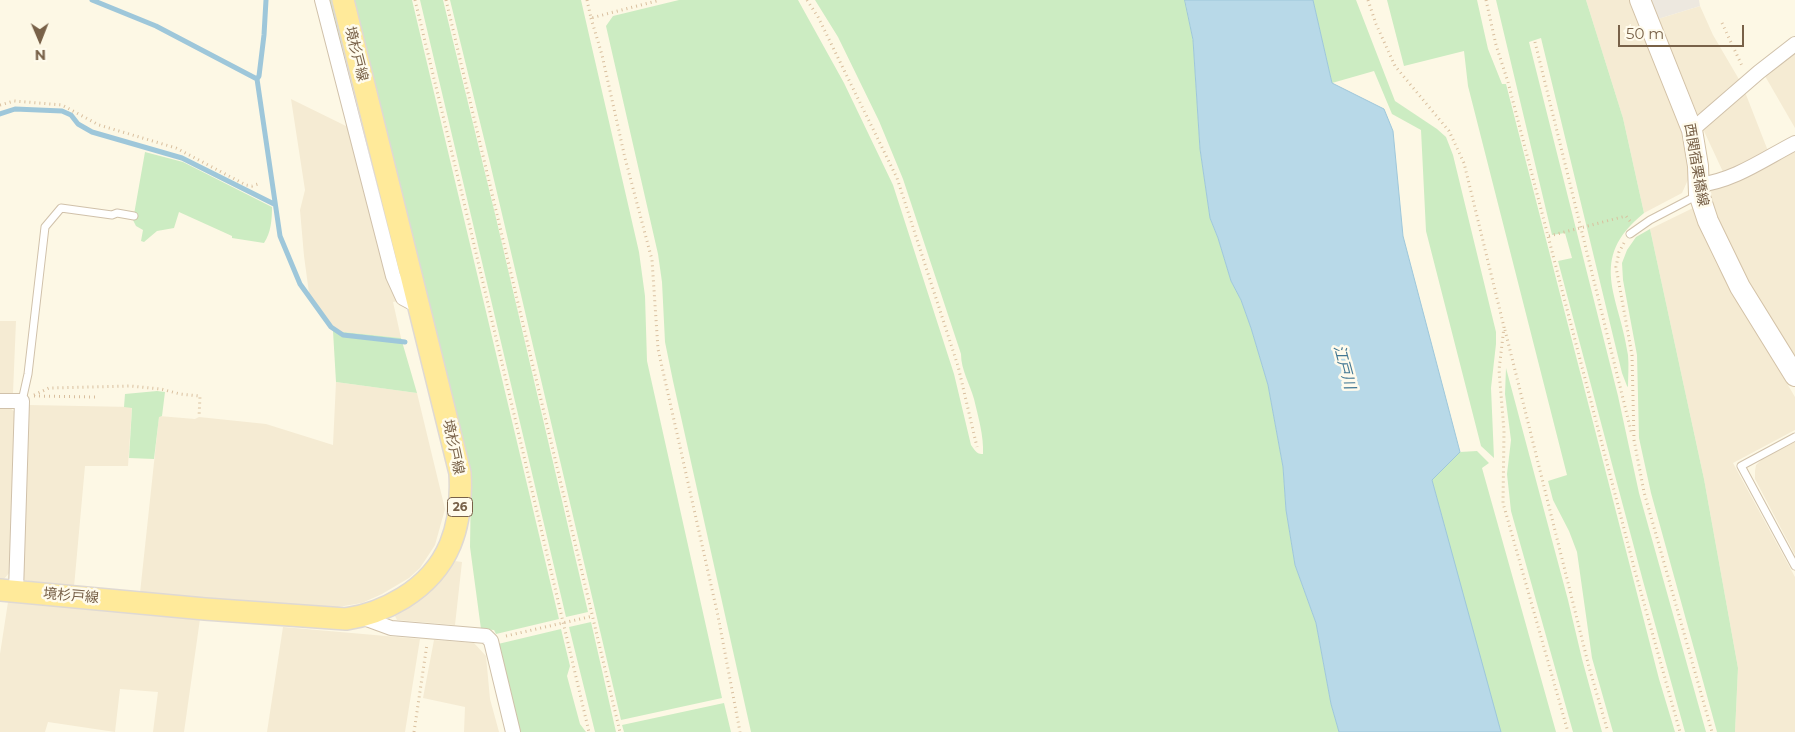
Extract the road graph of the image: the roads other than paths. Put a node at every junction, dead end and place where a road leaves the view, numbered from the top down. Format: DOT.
graph roads {
  1 [pos="322,0"];
  2 [pos="342,0"];
  3 [pos="1640,0"];
  4 [pos="1795,44"];
  5 [pos="1692,130"];
  6 [pos="1795,143"];
  7 [pos="1698,190"];
  8 [pos="134,216"];
  9 [pos="1630,234"];
  10 [pos="420,307"];
  11 [pos="1795,376"];
  12 [pos="27,398"];
  13 [pos="0,401"];
  14 [pos="1795,437"];
  15 [pos="1795,566"];
  16 [pos="8,590"];
  17 [pos="361,617"];
  18 [pos="513,732"];
  1 -- 10 [label="street"];
  2 -- 10 [label="main road, 境杉戸線 / 26"];
  3 -- 5 [label="main road, 西関宿栗橋線"];
  4 -- 5 [label="street"];
  5 -- 7 [label="main road, 西関宿栗橋線"];
  6 -- 7 [label="street"];
  7 -- 9 [label="lane"];
  7 -- 11 [label="main road, 西関宿栗橋線"];
  8 -- 12 [label="lane"];
  10 -- 17 [label="main road, 境杉戸線 / 26"];
  12 -- 13 [label="street"];
  12 -- 16 [label="street"];
  14 -- 15 [label="lane"];
  16 -- 17 [label="main road, 境杉戸線 / 26"];
  17 -- 18 [label="street"];
}
